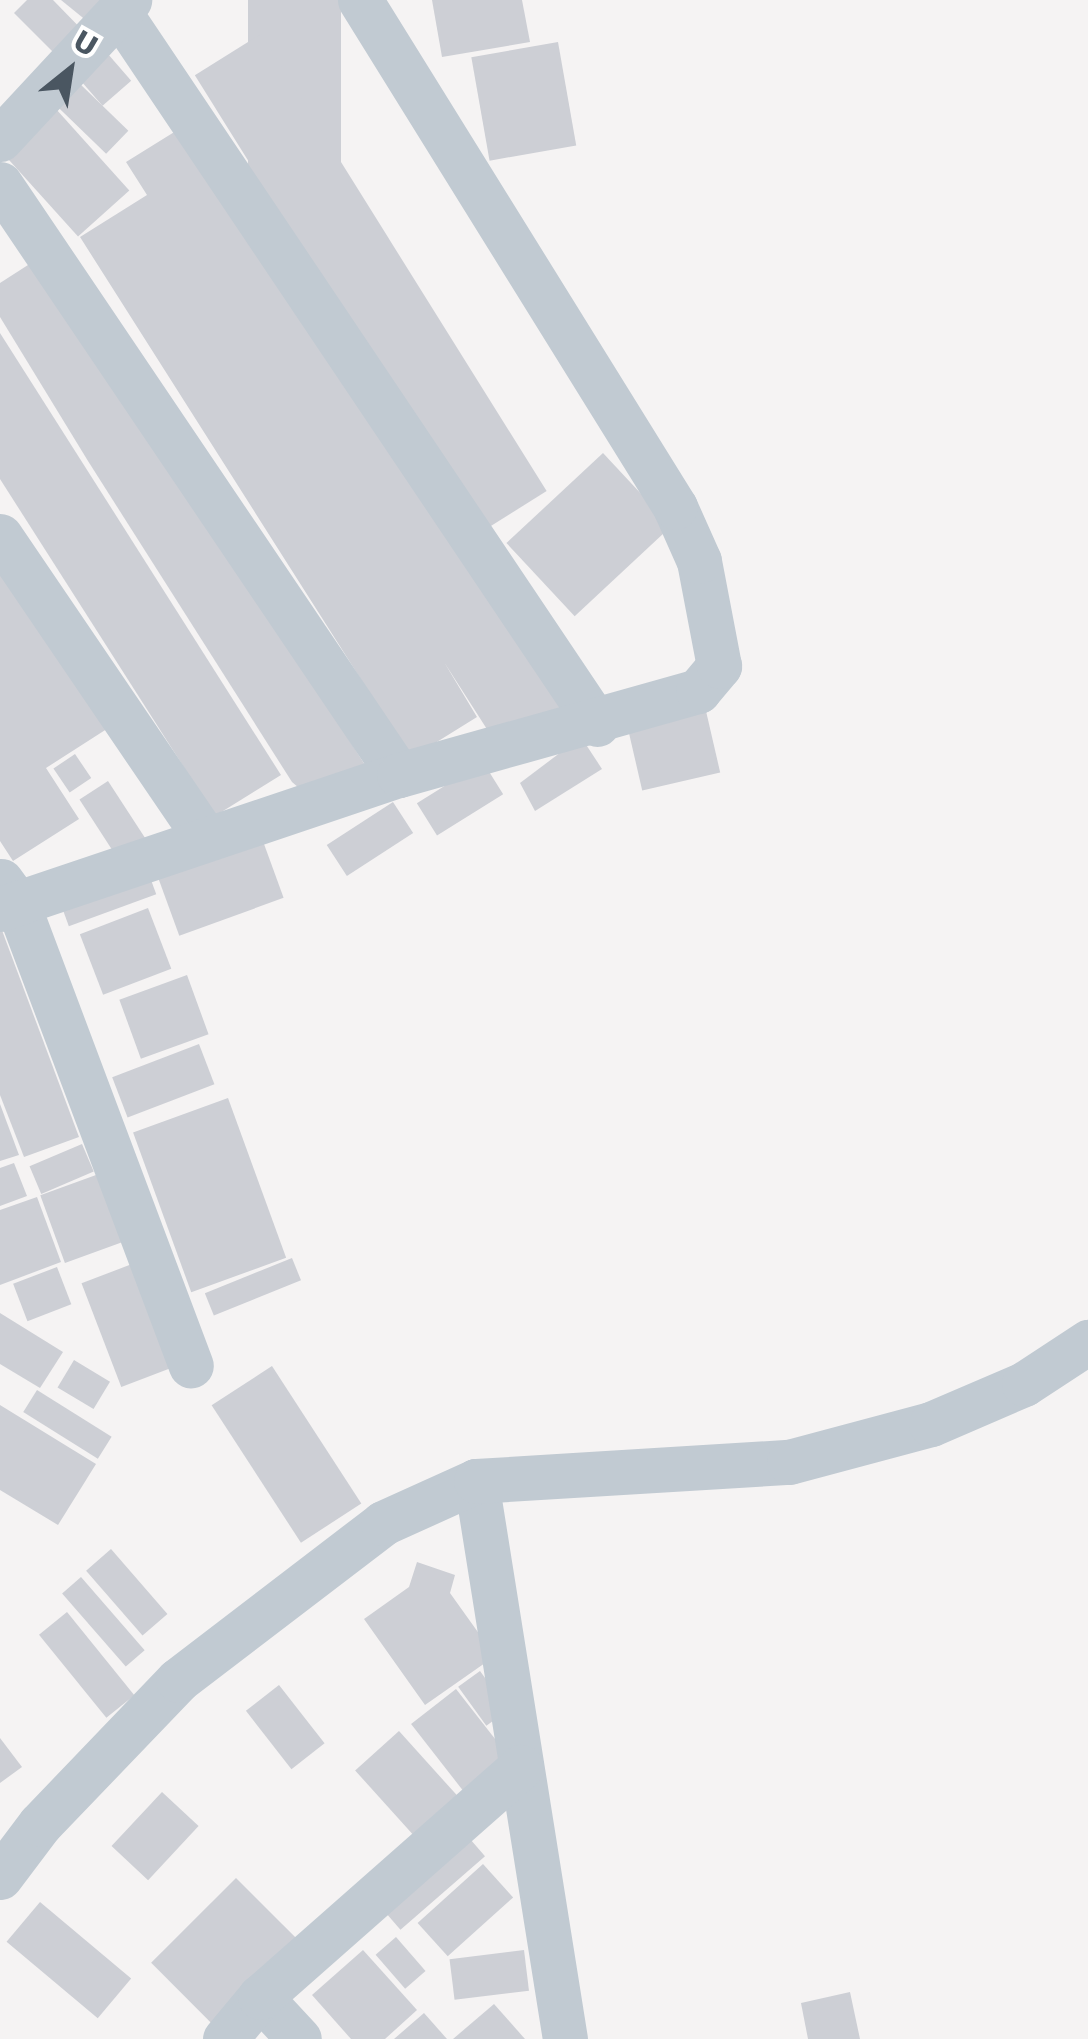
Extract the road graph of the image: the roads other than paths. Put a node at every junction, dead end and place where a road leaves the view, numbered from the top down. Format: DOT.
graph roads {
  1 [pos="366,3"];
  2 [pos="125,7"];
  3 [pos="0,139"];
  4 [pos="0,184"];
  5 [pos="0,536"];
  6 [pos="597,724"];
  7 [pos="399,775"];
  8 [pos="206,839"];
  9 [pos="6,897"];
  10 [pos="1088,1342"];
  11 [pos="191,1365"];
  12 [pos="476,1481"];
  13 [pos="521,1766"];
  14 [pos="0,1877"];
  15 [pos="260,1998"];
  16 [pos="224,2039"];
  17 [pos="300,2039"];
  18 [pos="565,2039"];
  1 -- 6 [label="street"];
  2 -- 3 [label="street"];
  2 -- 6 [label="street"];
  4 -- 7 [label="street"];
  5 -- 8 [label="street"];
  6 -- 7 [label="street"];
  7 -- 8 [label="street"];
  8 -- 9 [label="street"];
  9 -- 11 [label="street"];
  10 -- 12 [label="street"];
  12 -- 13 [label="street"];
  12 -- 14 [label="street"];
  13 -- 15 [label="street"];
  13 -- 18 [label="street"];
  15 -- 16 [label="street"];
  15 -- 17 [label="street"];
}
